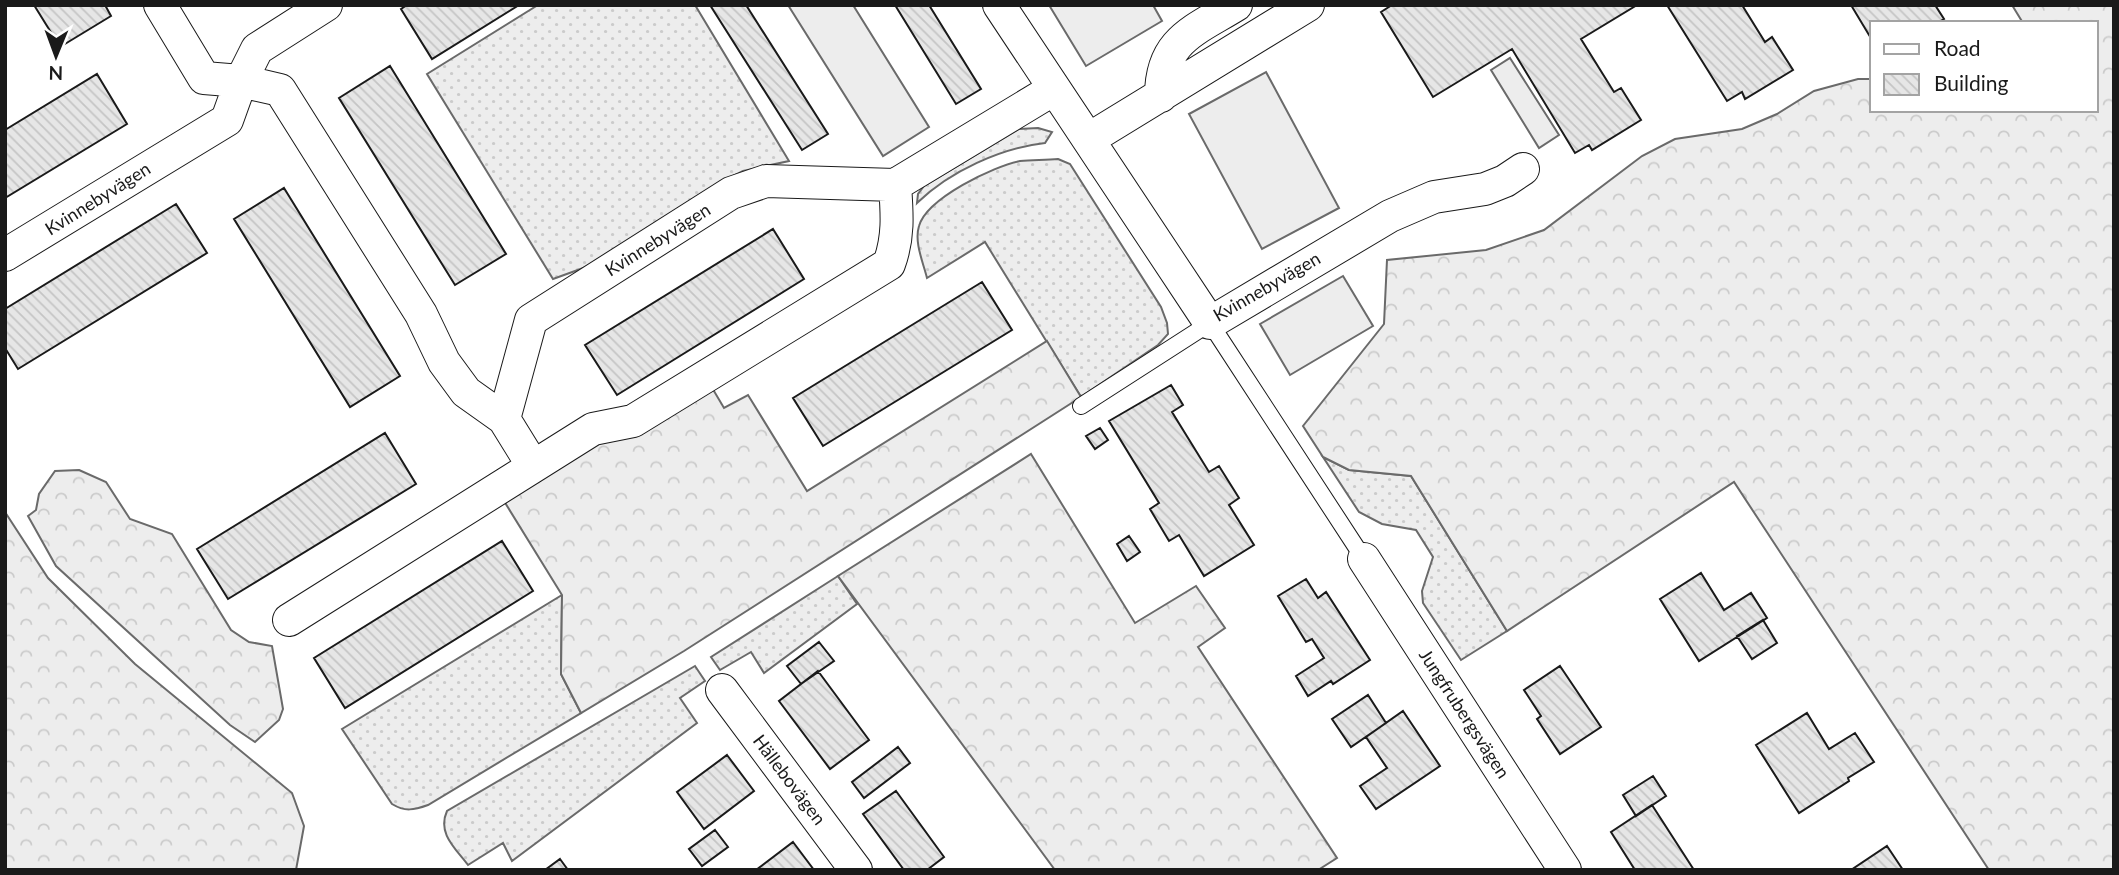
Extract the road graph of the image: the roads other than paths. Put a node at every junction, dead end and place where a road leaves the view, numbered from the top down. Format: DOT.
graph roads {
  1 [pos="160,5"];
  2 [pos="326,5"];
  3 [pos="999,5"];
  4 [pos="1236,5"];
  5 [pos="1308,5"];
  6 [pos="241,81"];
  7 [pos="1054,89"];
  8 [pos="1161,96"];
  9 [pos="1089,139"];
  10 [pos="1523,169"];
  11 [pos="895,185"];
  12 [pos="5,256"];
  13 [pos="1210,323"];
  14 [pos="1081,406"];
  15 [pos="504,419"];
  16 [pos="533,466"];
  17 [pos="1364,559"];
  18 [pos="289,620"];
  19 [pos="722,690"];
  20 [pos="856,870"];
  21 [pos="1565,870"];
  1 -- 6 [label="street"];
  2 -- 6 [label="street, Kvinnebyvägen"];
  3 -- 7 [label="street, Kvinnebyvägen"];
  4 -- 8 [label="street"];
  5 -- 8 [label="street"];
  6 -- 12 [label="street, Kvinnebyvägen"];
  6 -- 15 [label="street"];
  7 -- 9 [label="street, Kvinnebyvägen"];
  7 -- 11 [label="street"];
  8 -- 9 [label="street"];
  9 -- 13 [label="street, Kvinnebyvägen"];
  10 -- 13 [label="street, Kvinnebyvägen"];
  11 -- 15 [label="street, Kvinnebyvägen"];
  11 -- 16 [label="street"];
  13 -- 14 [label="lane"];
  13 -- 17 [label="lane"];
  15 -- 16 [label="street"];
  16 -- 18 [label="street"];
  17 -- 21 [label="street, Jungfrubergsvägen"];
  19 -- 20 [label="street, Hällebovägen"];
}
